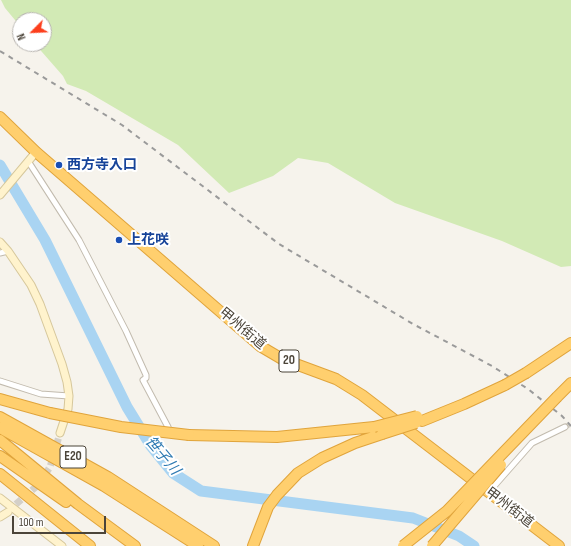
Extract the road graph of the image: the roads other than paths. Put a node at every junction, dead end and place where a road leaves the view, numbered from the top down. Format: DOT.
graph roads {
  1 [pos="2,120"];
  2 [pos="36,152"];
  3 [pos="28,160"];
  4 [pos="0,195"];
  5 [pos="0,242"];
  6 [pos="8,251"];
  7 [pos="0,253"];
  8 [pos="571,343"];
  9 [pos="0,381"];
  10 [pos="571,383"];
  11 [pos="69,396"];
  12 [pos="558,398"];
  13 [pos="0,399"];
  14 [pos="0,417"];
  15 [pos="168,427"];
  16 [pos="565,427"];
  17 [pos="0,428"];
  18 [pos="378,430"];
  19 [pos="60,433"];
  20 [pos="0,440"];
  21 [pos="0,456"];
  22 [pos="0,474"];
  23 [pos="488,493"];
  24 [pos="0,498"];
  25 [pos="141,503"];
  26 [pos="8,512"];
  27 [pos="0,516"];
  28 [pos="62,546"];
  29 [pos="90,546"];
  30 [pos="134,546"];
  31 [pos="198,546"];
  32 [pos="214,546"];
  33 [pos="253,546"];
  34 [pos="403,546"];
  35 [pos="432,546"];
  36 [pos="559,546"];
  1 -- 2 [label="highway, 甲州街道 / 20"];
  2 -- 3 [label="street"];
  2 -- 23 [label="highway, 甲州街道 / 20"];
  3 -- 4 [label="street"];
  3 -- 15 [label="street"];
  5 -- 6 [label="street"];
  6 -- 7 [label="street"];
  6 -- 11 [label="street"];
  8 -- 18 [label="highway, bridge"];
  9 -- 11 [label="street"];
  10 -- 12 [label="highway"];
  11 -- 19 [label="street"];
  12 -- 34 [label="highway, bridge"];
  12 -- 35 [label="highway, bridge"];
  13 -- 18 [label="highway, bridge"];
  14 -- 25 [label="highway, E20"];
  16 -- 23 [label="street"];
  17 -- 25 [label="highway, E20"];
  18 -- 33 [label="highway"];
  20 -- 30 [label="highway"];
  21 -- 30 [label="highway"];
  22 -- 29 [label="highway"];
  23 -- 36 [label="highway, 甲州街道 / 20"];
  24 -- 28 [label="street"];
  25 -- 31 [label="highway, E20"];
  25 -- 32 [label="highway, E20"];
  26 -- 27 [label="street"];
}
